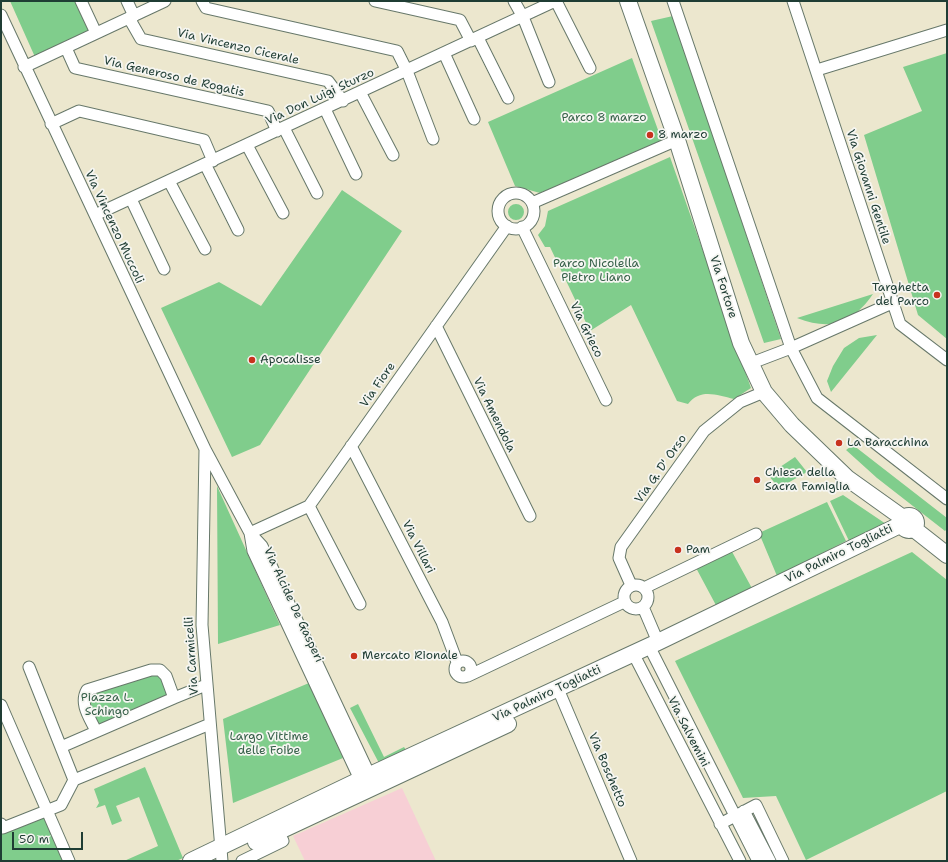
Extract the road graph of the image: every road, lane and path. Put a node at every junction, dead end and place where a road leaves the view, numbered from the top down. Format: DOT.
graph roads {
  1 [pos="81,1"];
  2 [pos="127,1"];
  3 [pos="165,1"];
  4 [pos="202,1"];
  5 [pos="375,1"];
  6 [pos="514,1"];
  7 [pos="555,1"];
  8 [pos="673,1"];
  9 [pos="792,1"];
  10 [pos="631,2"];
  11 [pos="1,15"];
  12 [pos="131,17"];
  13 [pos="523,17"];
  14 [pos="947,30"];
  15 [pos="96,33"];
  16 [pos="475,39"];
  17 [pos="66,48"];
  18 [pos="444,53"];
  19 [pos="24,67"];
  20 [pos="590,68"];
  21 [pos="817,70"];
  22 [pos="407,71"];
  23 [pos="549,82"];
  24 [pos="360,92"];
  25 [pos="508,98"];
  26 [pos="343,100"];
  27 [pos="325,109"];
  28 [pos="474,119"];
  29 [pos="51,124"];
  30 [pos="281,129"];
  31 [pos="433,139"];
  32 [pos="677,140"];
  33 [pos="247,145"];
  34 [pos="393,155"];
  35 [pos="209,162"];
  36 [pos="356,174"];
  37 [pos="169,181"];
  38 [pos="317,193"];
  39 [pos="131,199"];
  40 [pos="532,203"];
  41 [pos="283,213"];
  42 [pos="95,215"];
  43 [pos="507,226"];
  44 [pos="522,227"];
  45 [pos="238,230"];
  46 [pos="205,249"];
  47 [pos="164,269"];
  48 [pos="892,303"];
  49 [pos="436,326"];
  50 [pos="791,348"];
  51 [pos="947,360"];
  52 [pos="750,364"];
  53 [pos="764,392"];
  54 [pos="606,400"];
  55 [pos="351,446"];
  56 [pos="205,449"];
  57 [pos="947,499"];
  58 [pos="309,506"];
  59 [pos="530,516"];
  60 [pos="906,525"];
  61 [pos="250,533"];
  62 [pos="756,534"];
  63 [pos="946,552"];
  64 [pos="631,585"];
  65 [pos="644,588"];
  66 [pos="624,602"];
  67 [pos="360,604"];
  68 [pos="643,607"];
  69 [pos="654,647"];
  70 [pos="636,657"];
  71 [pos="29,667"];
  72 [pos="206,685"];
  73 [pos="560,694"];
  74 [pos="174,698"];
  75 [pos="1,705"];
  76 [pos="210,724"];
  77 [pos="96,731"];
  78 [pos="61,747"];
  79 [pos="74,780"];
  80 [pos="368,783"];
  81 [pos="47,811"];
  82 [pos="739,813"];
  83 [pos="1,824"];
  84 [pos="720,824"];
  85 [pos="276,826"];
  86 [pos="220,857"];
  87 [pos="69,861"];
  88 [pos="191,861"];
  89 [pos="242,861"];
  90 [pos="631,861"];
  91 [pos="740,861"];
  92 [pos="758,861"];
  93 [pos="770,861"];
  94 [pos="783,861"];
  1 -- 15 [label="street"];
  2 -- 12 [label="street, Via Vincenzo Cicerale"];
  3 -- 12 [label="street"];
  4 -- 22 [label="street"];
  5 -- 16 [label="street"];
  6 -- 13 [label="street"];
  7 -- 13 [label="street, Via Don Luigi Sturzo"];
  7 -- 20 [label="street"];
  8 -- 50 [label="street"];
  9 -- 21 [label="street, Via Giovanni Gentile"];
  10 -- 32 [label="street, Via Fortore"];
  11 -- 19 [label="street, Via Vincenzo Muccoli"];
  12 -- 15 [label="street"];
  12 -- 26 [label="street, Via Vincenzo Cicerale"];
  13 -- 16 [label="street, Via Don Luigi Sturzo"];
  13 -- 23 [label="street"];
  14 -- 21 [label="street"];
  15 -- 17 [label="street"];
  16 -- 18 [label="street, Via Don Luigi Sturzo"];
  16 -- 25 [label="street"];
  17 -- 19 [label="street"];
  17 -- 30 [label="street, Via Generoso de Rogatis"];
  18 -- 22 [label="street, Via Don Luigi Sturzo"];
  18 -- 28 [label="street"];
  19 -- 29 [label="street, Via Vincenzo Muccoli"];
  21 -- 48 [label="street, Via Giovanni Gentile"];
  22 -- 24 [label="street, Via Don Luigi Sturzo"];
  22 -- 31 [label="street"];
  24 -- 26 [label="street, Via Don Luigi Sturzo"];
  24 -- 34 [label="street"];
  26 -- 27 [label="street, Via Don Luigi Sturzo"];
  27 -- 30 [label="street, Via Don Luigi Sturzo"];
  27 -- 36 [label="street"];
  29 -- 35 [label="street"];
  29 -- 42 [label="street, Via Vincenzo Muccoli"];
  30 -- 33 [label="street, Via Don Luigi Sturzo"];
  30 -- 38 [label="street"];
  32 -- 40 [label="street"];
  32 -- 52 [label="street, Via Fortore"];
  33 -- 35 [label="street, Via Don Luigi Sturzo"];
  33 -- 41 [label="street"];
  35 -- 37 [label="street, Via Don Luigi Sturzo"];
  35 -- 45 [label="street"];
  37 -- 39 [label="street, Via Don Luigi Sturzo"];
  37 -- 46 [label="street"];
  39 -- 42 [label="street, Via Don Luigi Sturzo"];
  39 -- 47 [label="street"];
  40 -- 43 [label="street"];
  40 -- 44 [label="street"];
  42 -- 56 [label="street, Via Vincenzo Muccoli"];
  43 -- 44 [label="street"];
  43 -- 49 [label="street, Via Fiore"];
  44 -- 54 [label="street, Via Grieco"];
  48 -- 50 [label="street"];
  48 -- 51 [label="street, Via Giovanni Gentile"];
  49 -- 55 [label="street, Via Fiore"];
  49 -- 59 [label="street, Via Amendola"];
  50 -- 52 [label="street"];
  50 -- 57 [label="street"];
  52 -- 53 [label="street, Via Fortore"];
  53 -- 60 [label="street, Via Fortore"];
  53 -- 64 [label="street, Via G. D' Orso"];
  55 -- 58 [label="street, Via Fiore"];
  55 -- 66 [label="street, Via Villari"];
  56 -- 61 [label="street, Via Vincenzo Muccoli"];
  56 -- 72 [label="street, Via Carmicelli"];
  58 -- 61 [label="street"];
  58 -- 67 [label="street"];
  60 -- 63 [label="street, Via Fortore"];
  60 -- 69 [label="street, Via Palmiro Togliatti"];
  61 -- 80 [label="street, Via Alcide De Gasperi"];
  62 -- 65 [label="street"];
  64 -- 65 [label="street"];
  64 -- 66 [label="street"];
  65 -- 68 [label="street"];
  66 -- 68 [label="street"];
  68 -- 69 [label="street"];
  69 -- 70 [label="street, Via Palmiro Togliatti"];
  69 -- 82 [label="street, Via Salvemini"];
  70 -- 73 [label="street, Via Palmiro Togliatti"];
  70 -- 84 [label="street, Via Salvemini"];
  71 -- 78 [label="street"];
  72 -- 74 [label="street"];
  72 -- 76 [label="street, Via Carmicelli"];
  73 -- 80 [label="street, Via Palmiro Togliatti"];
  73 -- 90 [label="street, Via Boschetto"];
  74 -- 77 [label="street"];
  74 -- 77 [label="street"];
  75 -- 81 [label="street"];
  76 -- 79 [label="street"];
  76 -- 86 [label="street, Via Carmicelli"];
  77 -- 78 [label="street"];
  78 -- 79 [label="street"];
  79 -- 81 [label="street"];
  80 -- 85 [label="street, Via Palmiro Togliatti"];
  81 -- 83 [label="street"];
  81 -- 87 [label="street"];
  82 -- 84 [label="street"];
  82 -- 92 [label="street, Via Salvemini"];
  82 -- 93 [label="street, Via Salvemini"];
  82 -- 94 [label="street"];
  84 -- 91 [label="street, Via Salvemini"];
  85 -- 86 [label="street, Via Palmiro Togliatti"];
  85 -- 89 [label="street"];
  86 -- 88 [label="street, Via Palmiro Togliatti"];
}
